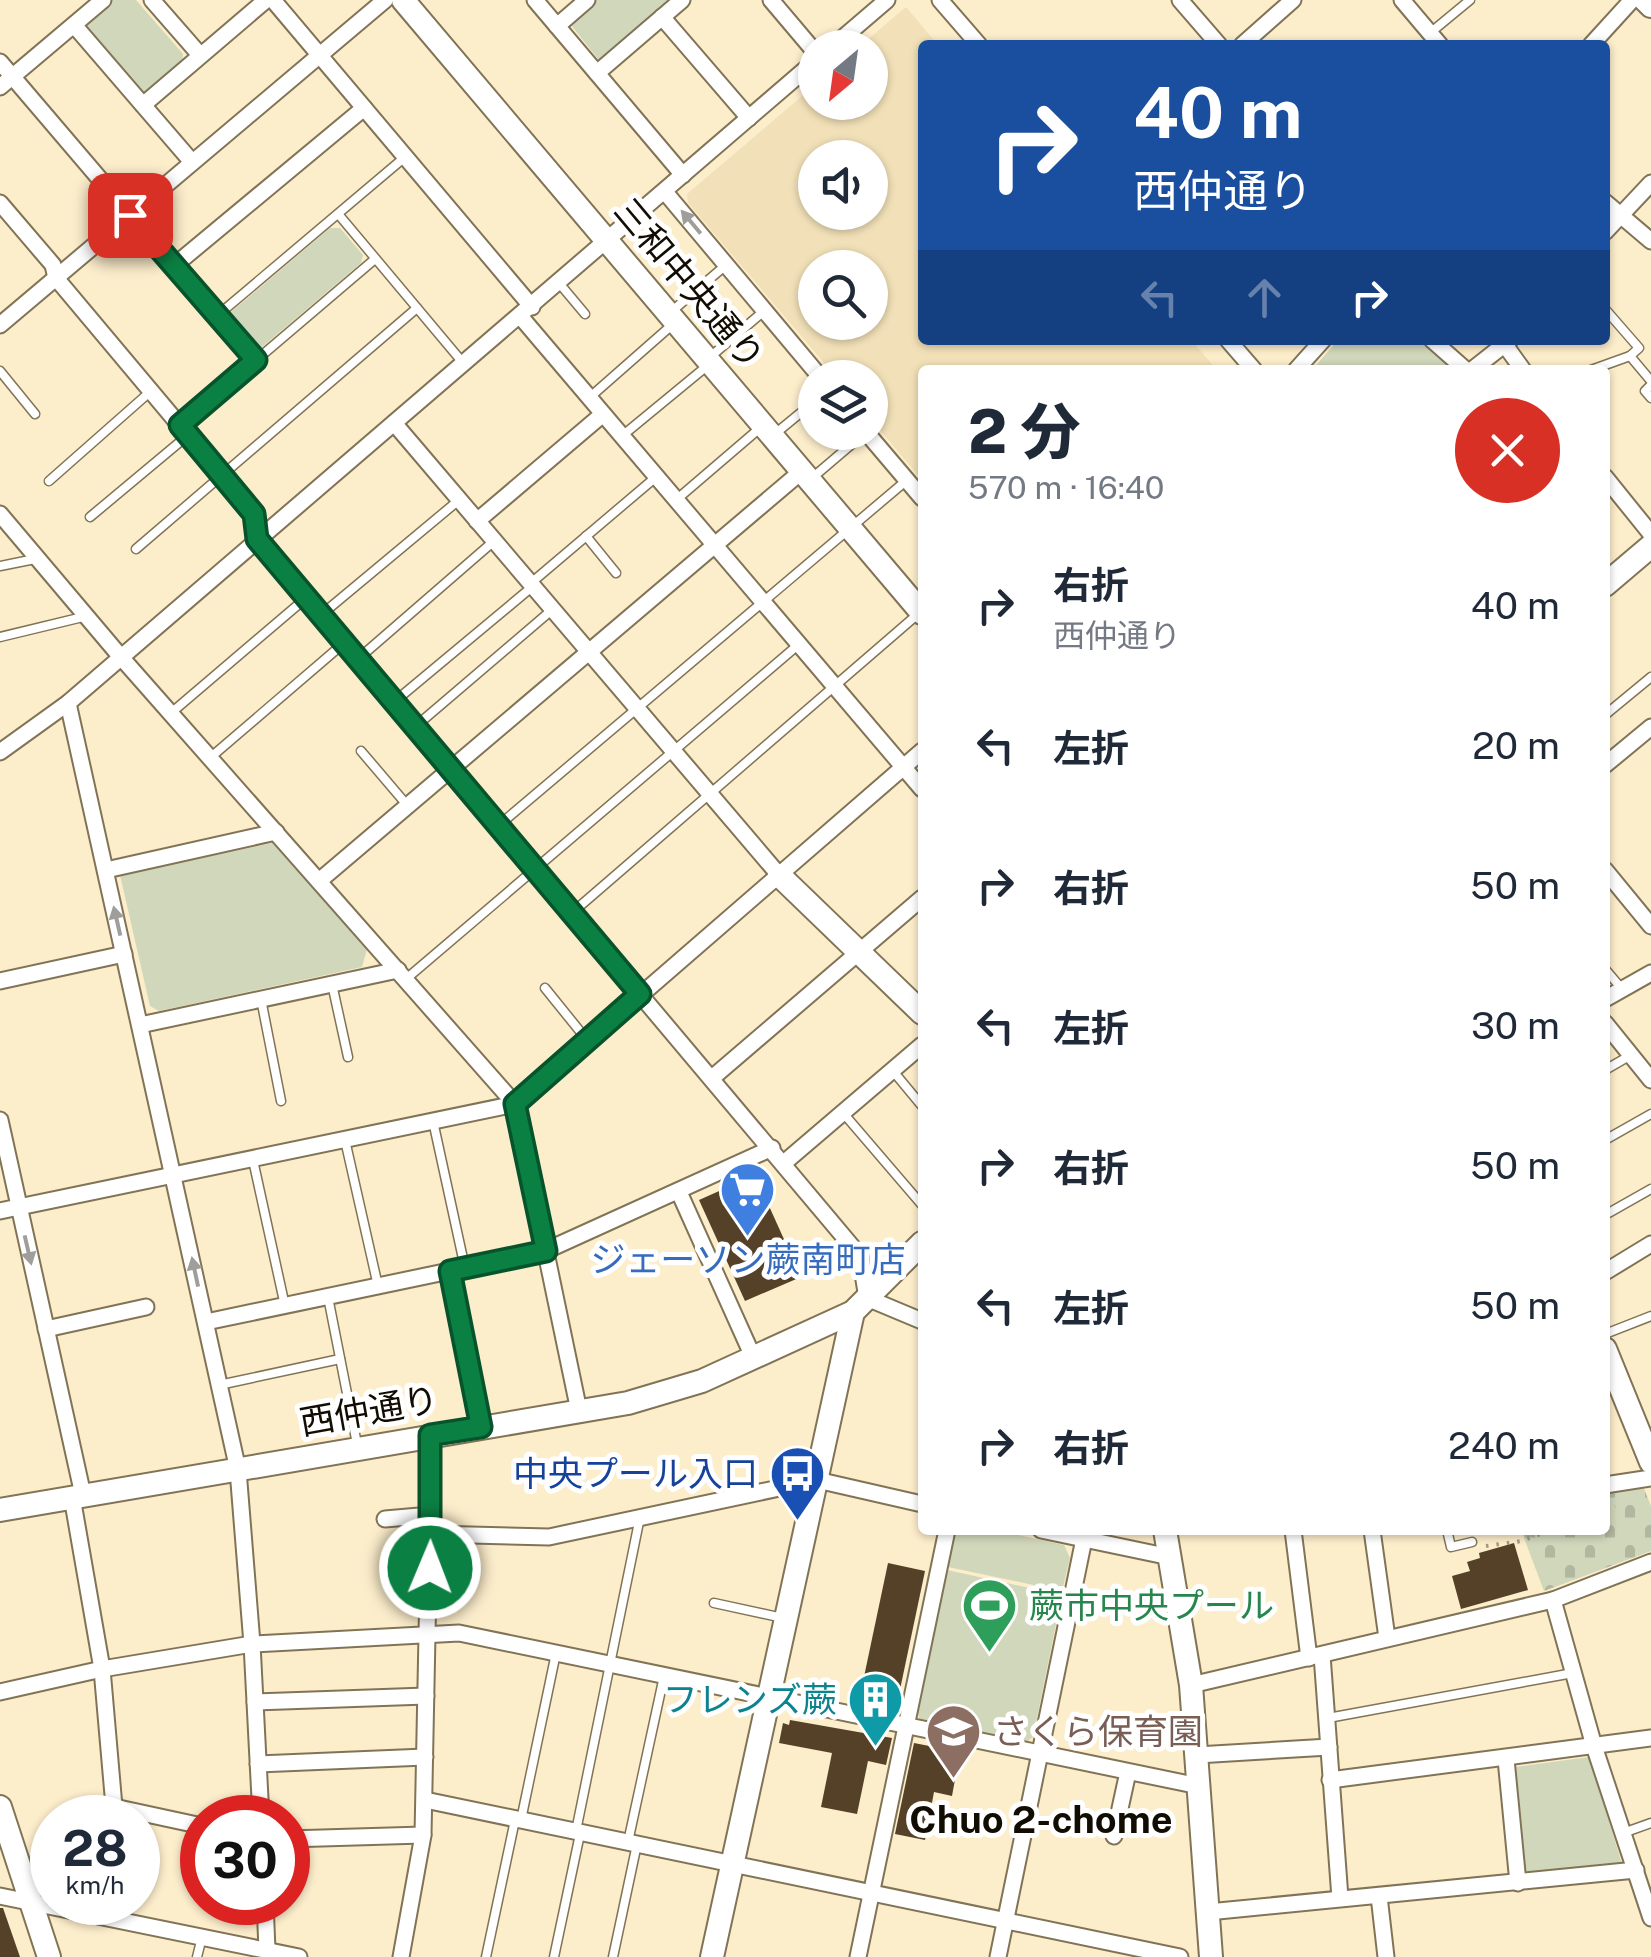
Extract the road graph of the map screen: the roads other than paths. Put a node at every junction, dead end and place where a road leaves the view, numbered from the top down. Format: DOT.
graph roads {
  1 [pos="103,0"];
  2 [pos="152,0"];
  3 [pos="270,0"];
  4 [pos="385,0"];
  5 [pos="402,0"];
  6 [pos="535,0"];
  7 [pos="587,0"];
  8 [pos="682,0"];
  9 [pos="770,0"];
  10 [pos="887,0"];
  11 [pos="940,0"];
  12 [pos="1180,0"];
  13 [pos="1293,0"];
  14 [pos="1402,0"];
  15 [pos="1470,0"];
  16 [pos="1632,0"];
  17 [pos="1644,0"];
  18 [pos="1651,6"];
  19 [pos="662,17"];
  20 [pos="74,25"];
  21 [pos="557,26"];
  22 [pos="852,30"];
  23 [pos="798,32"];
  24 [pos="1435,39"];
  25 [pos="975,40"];
  26 [pos="1215,40"];
  27 [pos="1248,40"];
  28 [pos="1596,40"];
  29 [pos="318,55"];
  30 [pos="200,56"];
  31 [pos="0,62"];
  32 [pos="597,73"];
  33 [pos="798,76"];
  34 [pos="6,81"];
  35 [pos="143,105"];
  36 [pos="364,108"];
  37 [pos="749,118"];
  38 [pos="405,157"];
  39 [pos="192,162"];
  40 [pos="683,175"];
  41 [pos="1651,183"];
  42 [pos="665,192"];
  43 [pos="1610,206"];
  44 [pos="3,212"];
  45 [pos="1621,214"];
  46 [pos="130,215"];
  47 [pos="339,216"];
  48 [pos="1610,226"];
  49 [pos="608,242"];
  50 [pos="1651,242"];
  51 [pos="375,259"];
  52 [pos="174,265"];
  53 [pos="726,265"];
  54 [pos="56,278"];
  55 [pos="559,283"];
  56 [pos="417,308"];
  57 [pos="764,311"];
  58 [pos="526,312"];
  59 [pos="585,314"];
  60 [pos="1610,315"];
  61 [pos="218,316"];
  62 [pos="672,318"];
  63 [pos="0,325"];
  64 [pos="1232,345"];
  65 [pos="1318,345"];
  66 [pos="1438,345"];
  67 [pos="1503,345"];
  68 [pos="1630,356"];
  69 [pos="256,360"];
  70 [pos="806,360"];
  71 [pos="709,361"];
  72 [pos="464,364"];
  73 [pos="1250,365"];
  74 [pos="1300,365"];
  75 [pos="1463,365"];
  76 [pos="1476,365"];
  77 [pos="1605,365"];
  78 [pos="0,371"];
  79 [pos="1651,383"];
  80 [pos="151,391"];
  81 [pos="589,398"];
  82 [pos="1651,398"];
  83 [pos="798,411"];
  84 [pos="35,414"];
  85 [pos="603,414"];
  86 [pos="394,423"];
  87 [pos="184,430"];
  88 [pos="768,431"];
  89 [pos="622,436"];
  90 [pos="841,450"];
  91 [pos="881,450"];
  92 [pos="222,475"];
  93 [pos="806,475"];
  94 [pos="656,477"];
  95 [pos="907,480"];
  96 [pos="50,481"];
  97 [pos="1610,486"];
  98 [pos="918,493"];
  99 [pos="459,500"];
  100 [pos="676,500"];
  101 [pos="0,514"];
  102 [pos="90,516"];
  103 [pos="478,521"];
  104 [pos="850,528"];
  105 [pos="586,536"];
  106 [pos="257,539"];
  107 [pos="494,540"];
  108 [pos="716,546"];
  109 [pos="1650,546"];
  110 [pos="136,548"];
  111 [pos="37,558"];
  112 [pos="0,566"];
  113 [pos="616,573"];
  114 [pos="1610,581"];
  115 [pos="532,584"];
  116 [pos="306,598"];
  117 [pos="763,602"];
  118 [pos="918,605"];
  119 [pos="553,610"];
  120 [pos="918,611"];
  121 [pos="320,615"];
  122 [pos="87,616"];
  123 [pos="0,637"];
  124 [pos="344,643"];
  125 [pos="799,644"];
  126 [pos="590,653"];
  127 [pos="120,656"];
  128 [pos="357,659"];
  129 [pos="1651,678"];
  130 [pos="834,686"];
  131 [pos="68,702"];
  132 [pos="394,702"];
  133 [pos="637,708"];
  134 [pos="1610,711"];
  135 [pos="171,714"];
  136 [pos="415,727"];
  137 [pos="1651,727"];
  138 [pos="361,751"];
  139 [pos="674,751"];
  140 [pos="0,752"];
  141 [pos="918,753"];
  142 [pos="1610,756"];
  143 [pos="210,757"];
  144 [pos="903,766"];
  145 [pos="451,771"];
  146 [pos="918,784"];
  147 [pos="709,793"];
  148 [pos="408,806"];
  149 [pos="498,827"];
  150 [pos="276,832"];
  151 [pos="106,870"];
  152 [pos="533,870"];
  153 [pos="779,874"];
  154 [pos="1610,876"];
  155 [pos="319,881"];
  156 [pos="918,901"];
  157 [pos="572,913"];
  158 [pos="1651,926"];
  159 [pos="859,952"];
  160 [pos="124,954"];
  161 [pos="1651,973"];
  162 [pos="402,974"];
  163 [pos="1610,975"];
  164 [pos="0,981"];
  165 [pos="332,984"];
  166 [pos="545,988"];
  167 [pos="1622,989"];
  168 [pos="640,994"];
  169 [pos="1610,995"];
  170 [pos="260,999"];
  171 [pos="918,1009"];
  172 [pos="140,1025"];
  173 [pos="1610,1029"];
  174 [pos="587,1040"];
  175 [pos="918,1049"];
  176 [pos="1631,1056"];
  177 [pos="348,1057"];
  178 [pos="1610,1067"];
  179 [pos="893,1071"];
  180 [pos="712,1078"];
  181 [pos="1651,1080"];
  182 [pos="918,1101"];
  183 [pos="281,1102"];
  184 [pos="515,1104"];
  185 [pos="844,1114"];
  186 [pos="1651,1114"];
  187 [pos="0,1120"];
  188 [pos="432,1121"];
  189 [pos="1610,1137"];
  190 [pos="345,1140"];
  191 [pos="772,1148"];
  192 [pos="252,1160"];
  193 [pos="784,1162"];
  194 [pos="174,1177"];
  195 [pos="1651,1189"];
  196 [pos="679,1192"];
  197 [pos="918,1200"];
  198 [pos="19,1208"];
  199 [pos="0,1211"];
  200 [pos="1610,1212"];
  201 [pos="1651,1244"];
  202 [pos="918,1247"];
  203 [pos="546,1251"];
  204 [pos="1610,1269"];
  205 [pos="458,1270"];
  206 [pos="378,1286"];
  207 [pos="328,1297"];
  208 [pos="860,1305"];
  209 [pos="285,1306"];
  210 [pos="146,1307"];
  211 [pos="1651,1316"];
  212 [pos="918,1319"];
  213 [pos="206,1322"];
  214 [pos="46,1329"];
  215 [pos="1610,1332"];
  216 [pos="754,1359"];
  217 [pos="340,1360"];
  218 [pos="1610,1367"];
  219 [pos="220,1386"];
  220 [pos="578,1411"];
  221 [pos="481,1427"];
  222 [pos="430,1435"];
  223 [pos="358,1448"];
  224 [pos="1651,1462"];
  225 [pos="238,1470"];
  226 [pos="1651,1478"];
  227 [pos="817,1480"];
  228 [pos="1610,1484"];
  229 [pos="78,1496"];
  230 [pos="918,1503"];
  231 [pos="0,1510"];
  232 [pos="431,1515"];
  233 [pos="640,1517"];
  234 [pos="385,1518"];
  235 [pos="431,1534"];
  236 [pos="946,1535"];
  237 [pos="1062,1535"];
  238 [pos="1166,1535"];
  239 [pos="1294,1535"];
  240 [pos="1373,1535"];
  241 [pos="1447,1535"];
  242 [pos="1084,1540"];
  243 [pos="1472,1542"];
  244 [pos="1170,1557"];
  245 [pos="1651,1562"];
  246 [pos="1553,1600"];
  247 [pos="714,1603"];
  248 [pos="787,1618"];
  249 [pos="426,1634"];
  250 [pos="1387,1638"];
  251 [pos="252,1644"];
  252 [pos="556,1653"];
  253 [pos="1316,1656"];
  254 [pos="610,1665"];
  255 [pos="102,1670"];
  256 [pos="1573,1673"];
  257 [pos="664,1676"];
  258 [pos="1191,1684"];
  259 [pos="0,1692"];
  260 [pos="426,1696"];
  261 [pos="770,1697"];
  262 [pos="255,1702"];
  263 [pos="1328,1718"];
  264 [pos="905,1726"];
  265 [pos="1651,1738"];
  266 [pos="1594,1746"];
  267 [pos="1329,1747"];
  268 [pos="1040,1754"];
  269 [pos="1196,1755"];
  270 [pos="425,1757"];
  271 [pos="1506,1759"];
  272 [pos="258,1764"];
  273 [pos="1128,1772"];
  274 [pos="1330,1780"];
  275 [pos="1199,1786"];
  276 [pos="113,1795"];
  277 [pos="259,1795"];
  278 [pos="425,1800"];
  279 [pos="0,1807"];
  280 [pos="518,1819"];
  281 [pos="1651,1823"];
  282 [pos="578,1831"];
  283 [pos="1624,1832"];
  284 [pos="423,1835"];
  285 [pos="1114,1836"];
  286 [pos="310,1838"];
  287 [pos="633,1843"];
  288 [pos="734,1864"];
  289 [pos="1636,1870"];
  290 [pos="1518,1883"];
  291 [pos="871,1893"];
  292 [pos="1647,1895"];
  293 [pos="0,1896"];
  294 [pos="1379,1896"];
  295 [pos="1340,1898"];
  296 [pos="30,1902"];
  297 [pos="1208,1912"];
  298 [pos="1651,1918"];
  299 [pos="1005,1922"];
  300 [pos="38,1925"];
  301 [pos="158,1925"];
  302 [pos="266,1925"];
  303 [pos="202,1937"];
  304 [pos="267,1950"];
  305 [pos="50,1957"];
  306 [pos="197,1957"];
  307 [pos="299,1957"];
  308 [pos="401,1957"];
  309 [pos="486,1957"];
  310 [pos="554,1957"];
  311 [pos="613,1957"];
  312 [pos="712,1957"];
  313 [pos="858,1957"];
  314 [pos="998,1957"];
  315 [pos="1180,1957"];
  316 [pos="1211,1957"];
  317 [pos="1386,1957"];
  1 -- 20 [label="street"];
  2 -- 30 [label="street"];
  3 -- 29 [label="street"];
  3 -- 30 [label="street"];
  4 -- 29 [label="street"];
  5 -- 49 [label="street, 三和中央通り"];
  6 -- 21 [label="street"];
  7 -- 21 [label="street"];
  8 -- 19 [label="street"];
  9 -- 23 [label="street"];
  10 -- 22 [label="street"];
  11 -- 25 [label="street"];
  12 -- 26 [label="street"];
  13 -- 27 [label="street"];
  14 -- 24 [label="street"];
  15 -- 24 [label="lane"];
  16 -- 28 [label="street"];
  17 -- 18 [label="street"];
  19 -- 32 [label="street"];
  19 -- 37 [label="street"];
  20 -- 34 [label="street"];
  20 -- 35 [label="street"];
  21 -- 32 [label="street"];
  29 -- 36 [label="street"];
  29 -- 39 [label="street"];
  30 -- 35 [label="street"];
  31 -- 34 [label="street"];
  32 -- 40 [label="street"];
  33 -- 37 [label="street"];
  34 -- 46 [label="street"];
  35 -- 39 [label="street"];
  36 -- 38 [label="street"];
  36 -- 52 [label="street"];
  37 -- 40 [label="street"];
  38 -- 47 [label="lane"];
  38 -- 58 [label="street"];
  39 -- 46 [label="street"];
  40 -- 42 [label="street"];
  41 -- 45 [label="street"];
  42 -- 49 [label="street"];
  53 -- 42 [label="street, one-way"];
  43 -- 45 [label="street"];
  44 -- 54 [label="street"];
  45 -- 48 [label="street"];
  45 -- 50 [label="street"];
  46 -- 52 [label="street"];
  46 -- 54 [label="street"];
  47 -- 51 [label="lane"];
  47 -- 61 [label="lane"];
  49 -- 55 [label="street"];
  49 -- 62 [label="street, 三和中央通り"];
  51 -- 56 [label="lane"];
  51 -- 69 [label="lane"];
  52 -- 61 [label="street"];
  53 -- 57 [label="street"];
  53 -- 62 [label="lane"];
  54 -- 63 [label="street"];
  54 -- 80 [label="street"];
  55 -- 58 [label="street"];
  55 -- 59 [label="lane"];
  56 -- 72 [label="lane"];
  56 -- 92 [label="lane"];
  57 -- 70 [label="street"];
  57 -- 71 [label="lane"];
  58 -- 72 [label="street"];
  58 -- 81 [label="street"];
  60 -- 68 [label="lane"];
  61 -- 69 [label="street"];
  62 -- 71 [label="street, 三和中央通り"];
  62 -- 81 [label="lane"];
  64 -- 73 [label="street"];
  65 -- 74 [label="street"];
  66 -- 75 [label="street"];
  67 -- 76 [label="street"];
  68 -- 77 [label="lane"];
  68 -- 79 [label="lane"];
  69 -- 87 [label="lane"];
  71 -- 88 [label="street, 三和中央通り"];
  71 -- 89 [label="lane"];
  72 -- 86 [label="street"];
  78 -- 84 [label="lane"];
  79 -- 82 [label="lane"];
  80 -- 87 [label="street"];
  80 -- 96 [label="lane"];
  81 -- 85 [label="street"];
  83 -- 88 [label="lane"];
  85 -- 89 [label="street"];
  85 -- 103 [label="street"];
  86 -- 99 [label="street"];
  86 -- 106 [label="street"];
  87 -- 92 [label="street"];
  87 -- 102 [label="lane"];
  88 -- 93 [label="street, 三和中央通り"];
  88 -- 100 [label="lane"];
  89 -- 94 [label="street"];
  90 -- 93 [label="lane"];
  91 -- 95 [label="street"];
  92 -- 106 [label="street"];
  92 -- 110 [label="lane"];
  93 -- 104 [label="street, 三和中央通り"];
  93 -- 108 [label="street"];
  94 -- 100 [label="street"];
  94 -- 105 [label="lane"];
  95 -- 98 [label="street"];
  95 -- 104 [label="lane"];
  97 -- 109 [label="street"];
  99 -- 103 [label="street"];
  99 -- 121 [label="lane"];
  100 -- 108 [label="street"];
  101 -- 111 [label="street"];
  103 -- 107 [label="street"];
  104 -- 117 [label="lane"];
  104 -- 118 [label="street, 三和中央通り"];
  105 -- 113 [label="lane"];
  105 -- 115 [label="lane"];
  106 -- 116 [label="street"];
  106 -- 127 [label="street"];
  107 -- 115 [label="street"];
  107 -- 128 [label="lane"];
  108 -- 117 [label="street"];
  108 -- 126 [label="street"];
  109 -- 114 [label="street"];
  111 -- 112 [label="lane"];
  111 -- 122 [label="street"];
  115 -- 119 [label="street"];
  115 -- 132 [label="lane"];
  116 -- 121 [label="street"];
  116 -- 135 [label="lane"];
  117 -- 125 [label="street"];
  117 -- 133 [label="lane"];
  119 -- 126 [label="street"];
  119 -- 136 [label="lane"];
  120 -- 130 [label="lane"];
  121 -- 124 [label="street"];
  122 -- 123 [label="lane"];
  122 -- 127 [label="street"];
  124 -- 128 [label="street"];
  124 -- 143 [label="lane"];
  125 -- 130 [label="street"];
  125 -- 139 [label="lane"];
  126 -- 133 [label="street"];
  126 -- 145 [label="street"];
  127 -- 131 [label="street"];
  127 -- 135 [label="street"];
  128 -- 132 [label="street"];
  129 -- 134 [label="lane"];
  130 -- 144 [label="street"];
  130 -- 147 [label="lane"];
  131 -- 140 [label="street"];
  131 -- 151 [label="street"];
  132 -- 136 [label="street"];
  133 -- 139 [label="street"];
  133 -- 149 [label="lane"];
  135 -- 143 [label="street"];
  136 -- 145 [label="street"];
  137 -- 142 [label="street"];
  138 -- 148 [label="lane"];
  139 -- 147 [label="street"];
  139 -- 152 [label="lane"];
  141 -- 144 [label="street"];
  143 -- 150 [label="street"];
  144 -- 146 [label="street"];
  144 -- 153 [label="street"];
  145 -- 148 [label="street"];
  145 -- 149 [label="street"];
  147 -- 153 [label="street"];
  147 -- 157 [label="lane"];
  148 -- 155 [label="street"];
  149 -- 152 [label="street"];
  150 -- 151 [label="street"];
  150 -- 155 [label="street"];
  160 -- 151 [label="street, one-way"];
  152 -- 157 [label="street"];
  152 -- 162 [label="lane"];
  153 -- 159 [label="street"];
  153 -- 168 [label="street"];
  154 -- 158 [label="street"];
  155 -- 162 [label="street"];
  156 -- 159 [label="street"];
  157 -- 168 [label="street"];
  159 -- 171 [label="street"];
  159 -- 180 [label="street"];
  160 -- 164 [label="street"];
  160 -- 172 [label="street"];
  161 -- 167 [label="street"];
  162 -- 165 [label="street"];
  162 -- 184 [label="street"];
  163 -- 167 [label="lane"];
  165 -- 170 [label="street"];
  165 -- 177 [label="lane"];
  166 -- 174 [label="lane"];
  167 -- 169 [label="street"];
  168 -- 174 [label="street"];
  168 -- 180 [label="street"];
  170 -- 172 [label="street"];
  170 -- 183 [label="lane"];
  172 -- 194 [label="street"];
  173 -- 176 [label="street"];
  174 -- 184 [label="street"];
  175 -- 179 [label="street"];
  176 -- 178 [label="lane"];
  176 -- 181 [label="street"];
  179 -- 182 [label="lane"];
  179 -- 185 [label="street"];
  180 -- 191 [label="street"];
  184 -- 188 [label="street"];
  184 -- 203 [label="street"];
  185 -- 193 [label="street"];
  185 -- 197 [label="lane"];
  186 -- 189 [label="lane"];
  187 -- 198 [label="street"];
  188 -- 190 [label="street"];
  188 -- 205 [label="lane"];
  190 -- 192 [label="street"];
  190 -- 206 [label="lane"];
  191 -- 193 [label="street"];
  191 -- 196 [label="street"];
  192 -- 194 [label="street"];
  192 -- 209 [label="lane"];
  193 -- 208 [label="street"];
  194 -- 198 [label="street"];
  213 -- 194 [label="street, one-way"];
  195 -- 200 [label="lane"];
  196 -- 203 [label="street"];
  196 -- 216 [label="street"];
  198 -- 199 [label="street"];
  198 -- 214 [label="street, one-way"];
  201 -- 204 [label="street"];
  202 -- 208 [label="street"];
  203 -- 205 [label="street"];
  203 -- 220 [label="street"];
  205 -- 206 [label="street"];
  205 -- 221 [label="lane"];
  206 -- 207 [label="street"];
  207 -- 209 [label="street"];
  207 -- 217 [label="lane"];
  208 -- 212 [label="street"];
  208 -- 216 [label="street, 西仲通り"];
  208 -- 227 [label="street"];
  209 -- 213 [label="street"];
  210 -- 214 [label="street"];
  211 -- 215 [label="lane"];
  213 -- 219 [label="street"];
  214 -- 229 [label="street"];
  216 -- 220 [label="street, 西仲通り"];
  217 -- 219 [label="lane"];
  217 -- 223 [label="lane"];
  218 -- 224 [label="street"];
  219 -- 225 [label="street"];
  220 -- 221 [label="street, 西仲通り"];
  221 -- 222 [label="street, 西仲通り"];
  222 -- 223 [label="street, 西仲通り"];
  222 -- 232 [label="street"];
  223 -- 225 [label="street, 西仲通り"];
  225 -- 229 [label="street, 西仲通り"];
  225 -- 251 [label="street"];
  226 -- 228 [label="street"];
  227 -- 230 [label="street"];
  227 -- 233 [label="street"];
  227 -- 248 [label="street"];
  229 -- 231 [label="street, 西仲通り"];
  229 -- 255 [label="street"];
  232 -- 234 [label="street"];
  232 -- 235 [label="street"];
  233 -- 235 [label="street"];
  233 -- 254 [label="lane"];
  235 -- 249 [label="street"];
  236 -- 264 [label="street"];
  237 -- 242 [label="street"];
  238 -- 244 [label="street"];
  239 -- 253 [label="street"];
  240 -- 250 [label="street"];
  241 -- 243 [label="lane"];
  242 -- 244 [label="street"];
  242 -- 268 [label="street"];
  244 -- 258 [label="street"];
  245 -- 246 [label="street"];
  246 -- 250 [label="street"];
  246 -- 256 [label="street"];
  247 -- 248 [label="lane"];
  248 -- 261 [label="street"];
  249 -- 251 [label="street"];
  249 -- 252 [label="street"];
  249 -- 260 [label="street"];
  250 -- 253 [label="street"];
  251 -- 255 [label="street"];
  251 -- 262 [label="street"];
  252 -- 254 [label="street"];
  252 -- 280 [label="lane"];
  253 -- 258 [label="street"];
  253 -- 263 [label="street"];
  254 -- 257 [label="street"];
  254 -- 282 [label="lane"];
  255 -- 259 [label="street"];
  255 -- 276 [label="street"];
  256 -- 263 [label="lane"];
  256 -- 266 [label="street"];
  257 -- 261 [label="street"];
  257 -- 287 [label="lane"];
  258 -- 269 [label="street"];
  260 -- 262 [label="street"];
  260 -- 270 [label="street"];
  261 -- 264 [label="street"];
  261 -- 288 [label="street"];
  262 -- 272 [label="street"];
  263 -- 267 [label="street"];
  264 -- 268 [label="street"];
  264 -- 291 [label="street"];
  265 -- 266 [label="street"];
  266 -- 271 [label="street"];
  266 -- 283 [label="street"];
  267 -- 269 [label="street"];
  267 -- 274 [label="street"];
  268 -- 273 [label="street"];
  268 -- 299 [label="street"];
  269 -- 275 [label="street"];
  270 -- 272 [label="street"];
  270 -- 278 [label="street"];
  271 -- 274 [label="street"];
  271 -- 290 [label="street"];
  272 -- 277 [label="street"];
  273 -- 275 [label="street"];
  273 -- 285 [label="street"];
  274 -- 295 [label="street"];
  275 -- 297 [label="street"];
  278 -- 280 [label="street"];
  278 -- 284 [label="street"];
  279 -- 296 [label="street"];
  280 -- 282 [label="street"];
  280 -- 309 [label="lane"];
  281 -- 283 [label="lane"];
  282 -- 287 [label="street"];
  282 -- 310 [label="lane"];
  283 -- 289 [label="street"];
  284 -- 286 [label="street"];
  284 -- 308 [label="street"];
  287 -- 288 [label="street"];
  287 -- 311 [label="lane"];
  288 -- 291 [label="street"];
  288 -- 312 [label="street"];
  289 -- 290 [label="street"];
  289 -- 292 [label="street"];
  290 -- 294 [label="street"];
  291 -- 299 [label="street"];
  291 -- 313 [label="street"];
  292 -- 298 [label="street"];
  293 -- 296 [label="street"];
  294 -- 295 [label="street"];
  294 -- 317 [label="street"];
  295 -- 297 [label="street"];
  297 -- 316 [label="street"];
  299 -- 314 [label="street"];
  299 -- 315 [label="street"];
  300 -- 305 [label="street"];
  301 -- 303 [label="street"];
  302 -- 304 [label="street"];
  303 -- 304 [label="street"];
  303 -- 306 [label="lane"];
  304 -- 307 [label="street"];
}
